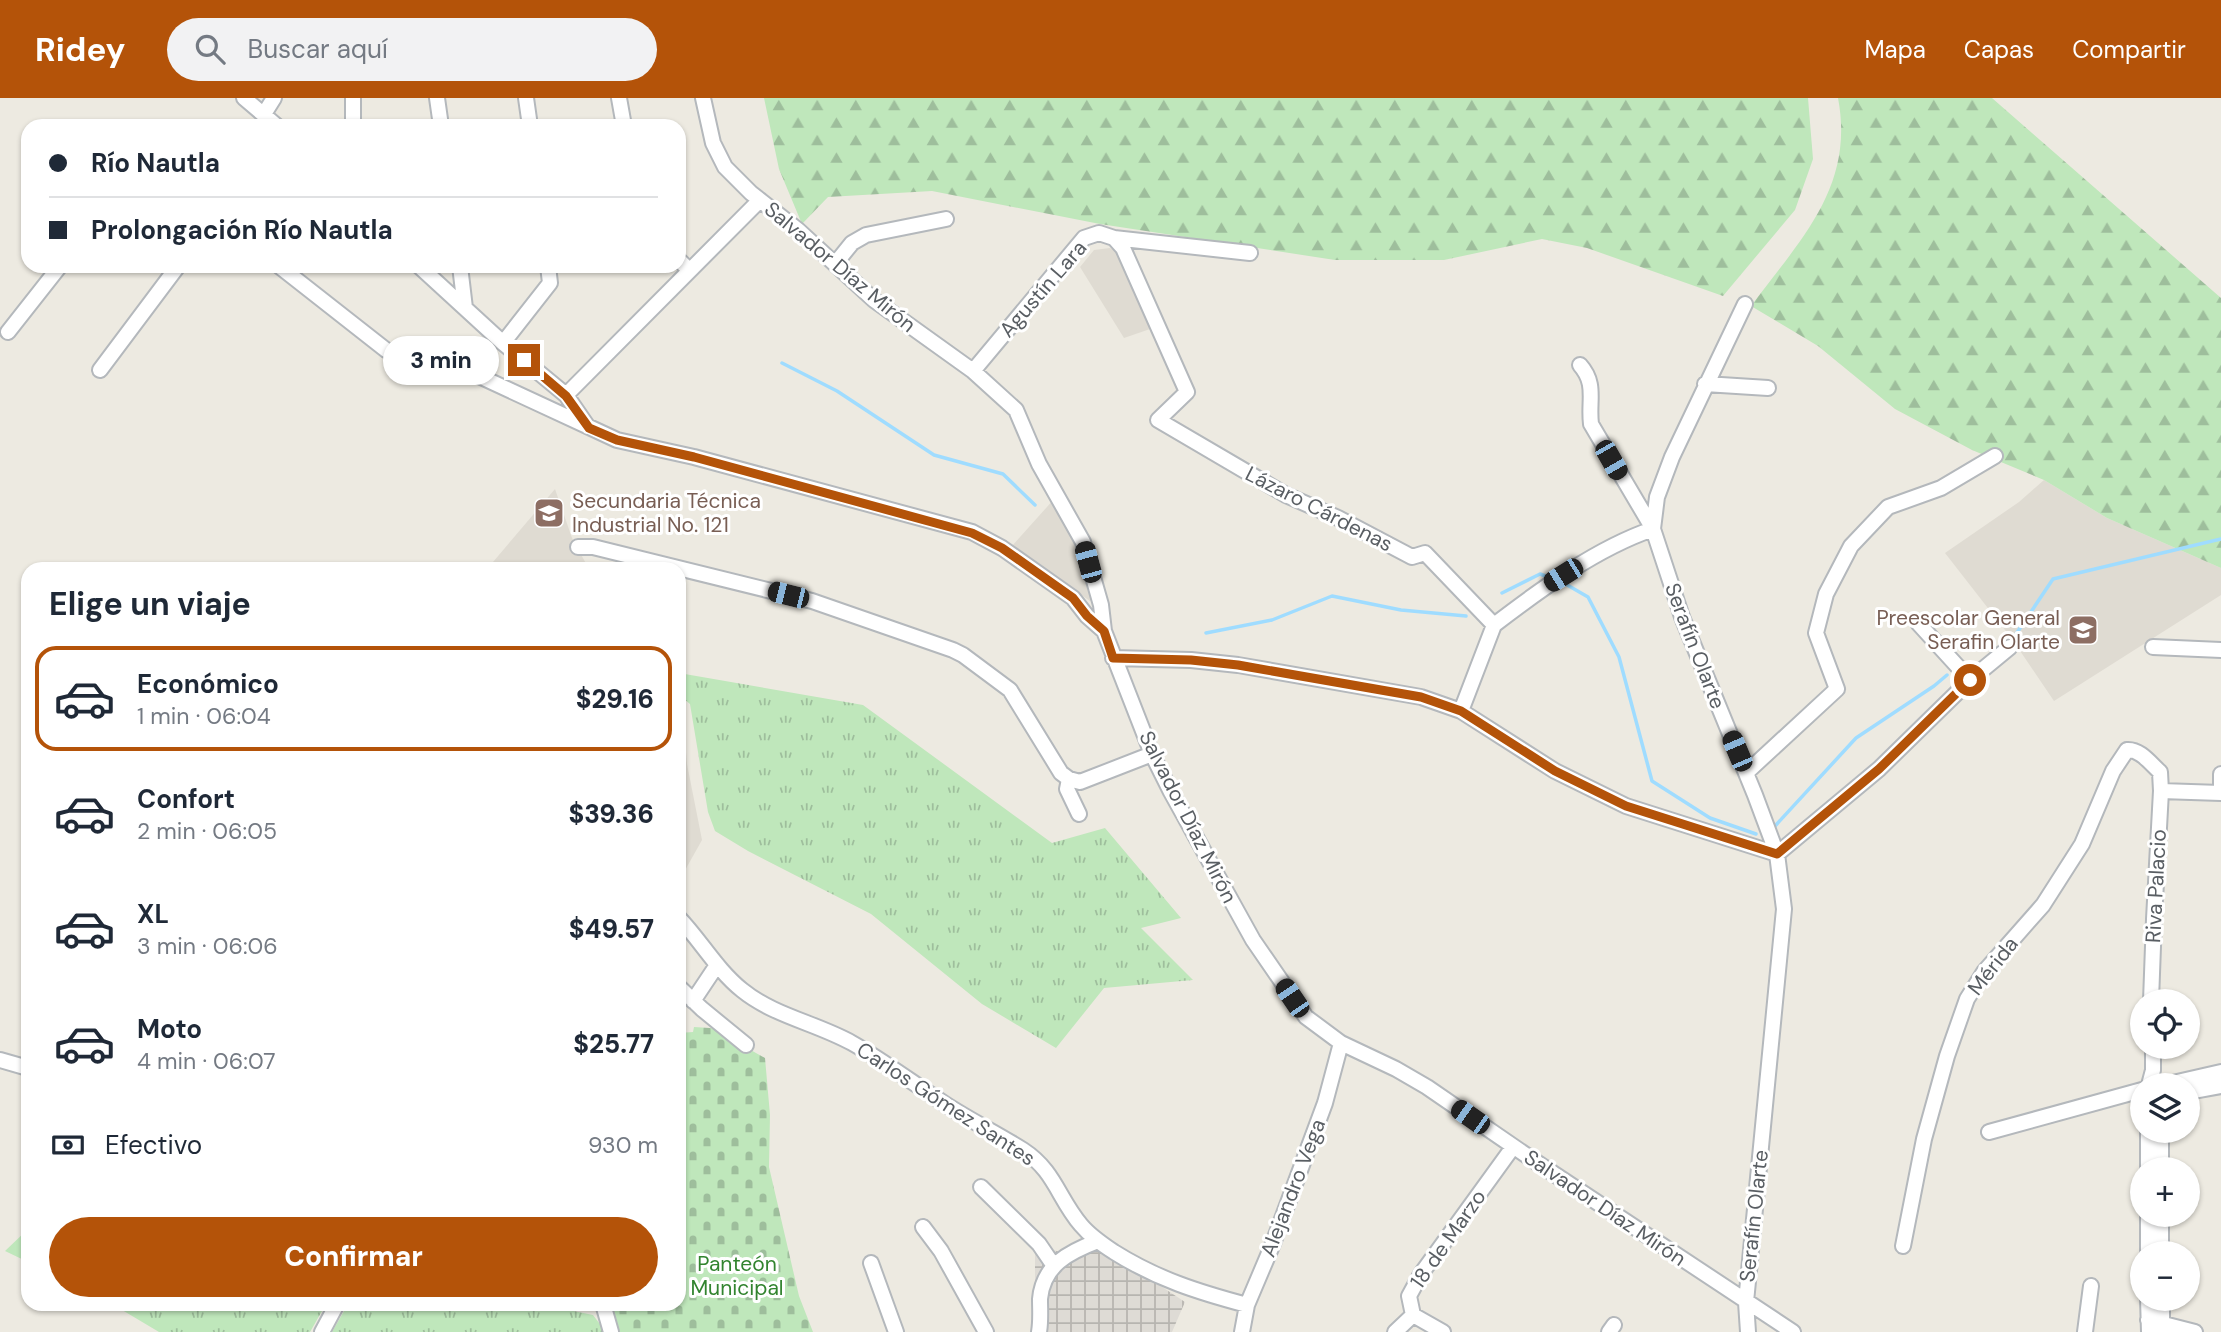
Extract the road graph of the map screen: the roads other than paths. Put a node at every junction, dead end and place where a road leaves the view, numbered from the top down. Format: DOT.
graph roads {
  1 [pos="244,98"];
  2 [pos="274,98"];
  3 [pos="353,98"];
  4 [pos="439,98"];
  5 [pos="526,98"];
  6 [pos="619,98"];
  7 [pos="703,98"];
  8 [pos="264,114"];
  9 [pos="269,119"];
  10 [pos="353,119"];
  11 [pos="440,119"];
  12 [pos="529,119"];
  13 [pos="623,119"];
  14 [pos="760,200"];
  15 [pos="946,219"];
  16 [pos="1114,237"];
  17 [pos="1250,253"];
  18 [pos="686,263"];
  19 [pos="835,264"];
  20 [pos="54,273"];
  21 [pos="173,273"];
  22 [pos="288,273"];
  23 [pos="427,273"];
  24 [pos="461,273"];
  25 [pos="549,273"];
  26 [pos="677,273"];
  27 [pos="1745,304"];
  28 [pos="465,308"];
  29 [pos="8,332"];
  30 [pos="503,343"];
  31 [pos="1580,365"];
  32 [pos="100,370"];
  33 [pos="973,371"];
  34 [pos="1705,384"];
  35 [pos="1768,388"];
  36 [pos="566,396"];
  37 [pos="589,428"];
  38 [pos="1995,456"];
  39 [pos="1653,529"];
  40 [pos="578,547"];
  41 [pos="654,562"];
  42 [pos="686,570"];
  43 [pos="1918,623"];
  44 [pos="1494,625"];
  45 [pos="1104,631"];
  46 [pos="2010,647"];
  47 [pos="2152,647"];
  48 [pos="2221,650"];
  49 [pos="1113,658"];
  50 [pos="1970,680"];
  51 [pos="1461,711"];
  52 [pos="2127,750"];
  53 [pos="1152,754"];
  54 [pos="1746,774"];
  55 [pos="2221,774"];
  56 [pos="1069,779"];
  57 [pos="2161,790"];
  58 [pos="2221,793"];
  59 [pos="1079,814"];
  60 [pos="1777,854"];
  61 [pos="686,927"];
  62 [pos="717,965"];
  63 [pos="2151,989"];
  64 [pos="686,994"];
  65 [pos="693,1001"];
  66 [pos="1341,1043"];
  67 [pos="746,1045"];
  68 [pos="0,1060"];
  69 [pos="21,1066"];
  70 [pos="2221,1072"];
  71 [pos="2200,1077"];
  72 [pos="2221,1086"];
  73 [pos="2200,1090"];
  74 [pos="2130,1093"];
  75 [pos="1989,1132"];
  76 [pos="1514,1147"];
  77 [pos="981,1186"];
  78 [pos="923,1227"];
  79 [pos="1098,1241"];
  80 [pos="1903,1246"];
  81 [pos="871,1263"];
  82 [pos="1054,1266"];
  83 [pos="2091,1286"];
  84 [pos="1746,1302"];
  85 [pos="1247,1305"];
  86 [pos="333,1311"];
  87 [pos="605,1311"];
  88 [pos="1413,1315"];
  89 [pos="2155,1327"];
  90 [pos="322,1332"];
  91 [pos="611,1332"];
  92 [pos="896,1332"];
  93 [pos="986,1332"];
  94 [pos="1039,1332"];
  95 [pos="1242,1332"];
  96 [pos="1395,1332"];
  97 [pos="1443,1332"];
  98 [pos="1748,1332"];
  99 [pos="1793,1332"];
  100 [pos="2085,1332"];
  101 [pos="2194,1332"];
  1 -- 8 [label="street"];
  2 -- 8 [label="street"];
  3 -- 10 [label="street"];
  4 -- 11 [label="street"];
  5 -- 12 [label="street"];
  6 -- 13 [label="street"];
  7 -- 14 [label="street, Salvador Díaz Mirón"];
  8 -- 9 [label="street"];
  14 -- 18 [label="street"];
  14 -- 19 [label="street, Salvador Díaz Mirón"];
  15 -- 19 [label="street"];
  16 -- 17 [label="street, Agustín Lara"];
  16 -- 33 [label="street, Agustín Lara"];
  16 -- 44 [label="street, Lázaro Cárdenas"];
  19 -- 33 [label="street, Salvador Díaz Mirón"];
  20 -- 29 [label="street"];
  21 -- 32 [label="street"];
  22 -- 37 [label="street"];
  23 -- 28 [label="street"];
  24 -- 28 [label="street"];
  25 -- 30 [label="street"];
  26 -- 36 [label="street"];
  27 -- 34 [label="street, Serafín Olarte"];
  28 -- 30 [label="street"];
  30 -- 36 [label="street"];
  31 -- 39 [label="street"];
  33 -- 45 [label="street, Salvador Díaz Mirón"];
  34 -- 35 [label="street"];
  34 -- 39 [label="street, Serafín Olarte"];
  36 -- 37 [label="street"];
  37 -- 45 [label="street"];
  38 -- 54 [label="street"];
  39 -- 44 [label="street"];
  39 -- 54 [label="street, Serafín Olarte"];
  40 -- 41 [label="street"];
  42 -- 56 [label="street"];
  43 -- 50 [label="street"];
  44 -- 51 [label="street"];
  45 -- 49 [label="street, Salvador Díaz Mirón"];
  46 -- 50 [label="street"];
  47 -- 48 [label="street"];
  49 -- 51 [label="street"];
  49 -- 53 [label="street, Salvador Díaz Mirón"];
  50 -- 60 [label="street"];
  51 -- 60 [label="street"];
  52 -- 57 [label="street, Riva Palacio"];
  52 -- 80 [label="street, Mérida"];
  53 -- 56 [label="street"];
  53 -- 66 [label="street, Salvador Díaz Mirón"];
  54 -- 60 [label="street, Serafín Olarte"];
  55 -- 58 [label="street"];
  56 -- 59 [label="street"];
  57 -- 58 [label="street"];
  57 -- 63 [label="street, Riva Palacio"];
  60 -- 84 [label="street, Serafín Olarte"];
  61 -- 62 [label="street, Carlos Gómez Santes"];
  62 -- 65 [label="street"];
  62 -- 79 [label="street, Carlos Gómez Santes"];
  64 -- 65 [label="street"];
  65 -- 67 [label="street"];
  66 -- 76 [label="street, Salvador Díaz Mirón"];
  66 -- 85 [label="street, Alejandro Vega"];
  68 -- 69 [label="street"];
  70 -- 71 [label="street"];
  72 -- 73 [label="street"];
  74 -- 75 [label="street"];
  76 -- 84 [label="street, Salvador Díaz Mirón"];
  76 -- 88 [label="street, 18 de Marzo"];
  77 -- 82 [label="street"];
  78 -- 93 [label="street"];
  79 -- 82 [label="street"];
  79 -- 85 [label="street, Carlos Gómez Santes"];
  81 -- 92 [label="street"];
  82 -- 94 [label="street"];
  83 -- 100 [label="street"];
  84 -- 98 [label="street, Serafín Olarte"];
  84 -- 99 [label="street, Salvador Díaz Mirón"];
  85 -- 95 [label="street, Alejandro Vega"];
  86 -- 90 [label="street"];
  87 -- 91 [label="street"];
  88 -- 96 [label="street, 18 de Marzo"];
  88 -- 97 [label="street"];
  89 -- 101 [label="street"];
}
